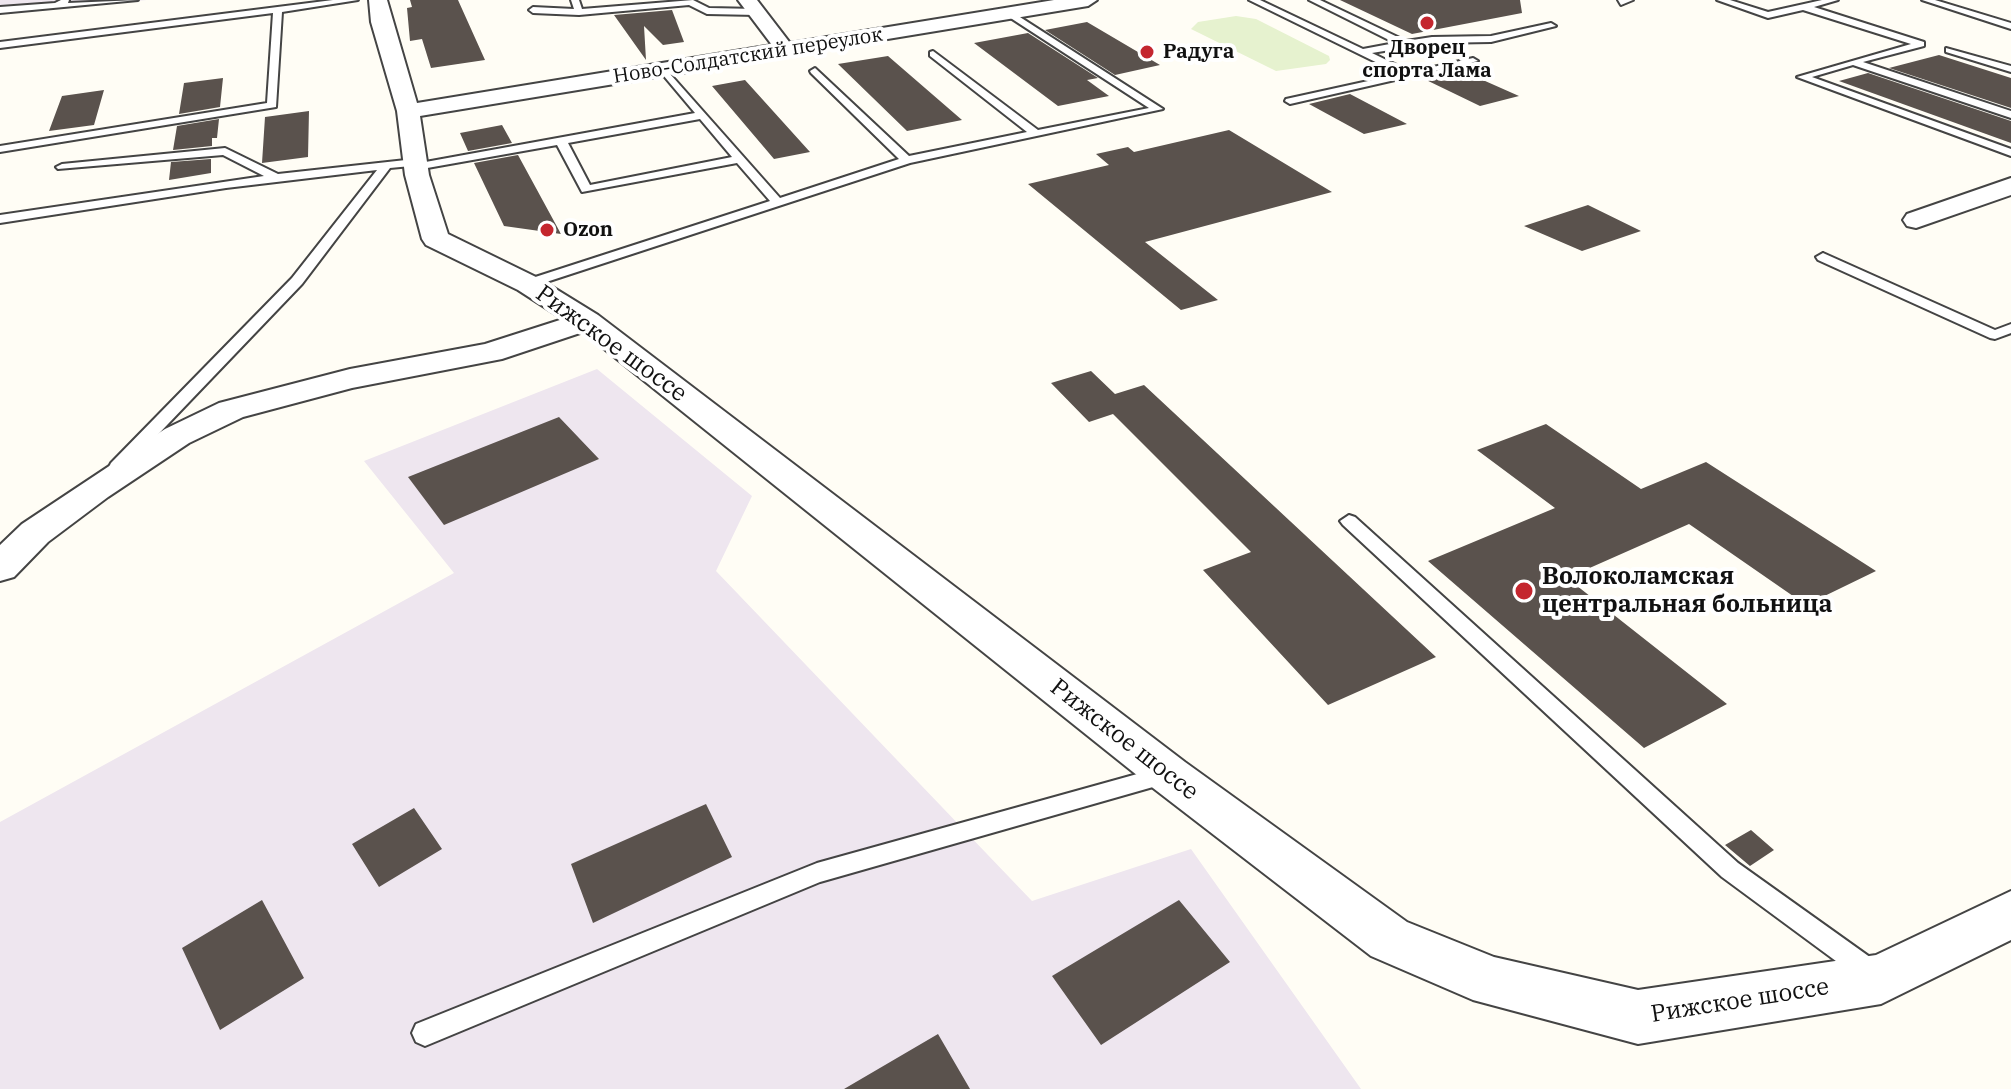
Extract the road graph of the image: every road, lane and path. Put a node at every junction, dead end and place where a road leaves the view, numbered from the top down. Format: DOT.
graph roads {
  1 [pos="12,0"];
  2 [pos="67,0"];
  3 [pos="134,0"];
  4 [pos="354,0"];
  5 [pos="378,0"];
  6 [pos="575,0"];
  7 [pos="1088,0"];
  8 [pos="1253,0"];
  9 [pos="1313,0"];
  10 [pos="1721,0"];
  11 [pos="1834,0"];
  12 [pos="1926,0"];
  13 [pos="689,1"];
  14 [pos="102,2"];
  15 [pos="57,6"];
  16 [pos="752,6"];
  17 [pos="1804,7"];
  18 [pos="0,9"];
  19 [pos="278,10"];
  20 [pos="533,10"];
  21 [pos="579,12"];
  22 [pos="1009,13"];
  23 [pos="1551,26"];
  24 [pos="2011,26"];
  25 [pos="0,45"];
  26 [pos="1406,45"];
  27 [pos="785,49"];
  28 [pos="1949,50"];
  29 [pos="1361,52"];
  30 [pos="933,54"];
  31 [pos="1473,61"];
  32 [pos="1853,62"];
  33 [pos="663,69"];
  34 [pos="2011,69"];
  35 [pos="815,71"];
  36 [pos="1408,74"];
  37 [pos="1290,101"];
  38 [pos="408,111"];
  39 [pos="702,115"];
  40 [pos="2011,115"];
  41 [pos="1036,134"];
  42 [pos="561,141"];
  43 [pos="0,149"];
  44 [pos="2011,153"];
  45 [pos="740,159"];
  46 [pos="907,160"];
  47 [pos="405,166"];
  48 [pos="62,167"];
  49 [pos="278,179"];
  50 [pos="2010,188"];
  51 [pos="778,203"];
  52 [pos="0,219"];
  53 [pos="1916,220"];
  54 [pos="1823,257"];
  55 [pos="528,284"];
  56 [pos="587,321"];
  57 [pos="2011,328"];
  58 [pos="95,489"];
  59 [pos="1349,521"];
  60 [pos="0,568"];
  61 [pos="1169,775"];
  62 [pos="2011,914"];
  63 [pos="1881,979"];
  64 [pos="425,1033"];
  1 -- 18 [label="lane"];
  2 -- 15 [label="lane"];
  3 -- 14 [label="lane"];
  4 -- 19 [label="lane"];
  5 -- 38 [label="street, Рижское шоссе"];
  6 -- 21 [label="lane"];
  7 -- 22 [label="street, Ново-Солдатский переулок"];
  8 -- 29 [label="lane"];
  9 -- 26 [label="lane"];
  10 -- 17 [label="lane"];
  11 -- 17 [label="lane"];
  12 -- 24 [label="lane"];
  13 -- 16 [label="lane"];
  13 -- 21 [label="lane"];
  14 -- 15 [label="lane"];
  15 -- 18 [label="lane"];
  16 -- 27 [label="street"];
  17 -- 32 [label="lane"];
  19 -- 25 [label="lane"];
  19 -- 43 [label="lane"];
  20 -- 21 [label="lane"];
  22 -- 27 [label="street, Ново-Солдатский переулок"];
  22 -- 41 [label="lane"];
  23 -- 26 [label="lane"];
  26 -- 29 [label="lane"];
  27 -- 33 [label="street, Ново-Солдатский переулок"];
  28 -- 34 [label="lane"];
  29 -- 36 [label="lane"];
  30 -- 41 [label="lane"];
  31 -- 36 [label="lane"];
  32 -- 40 [label="lane"];
  32 -- 44 [label="lane"];
  33 -- 38 [label="street, Ново-Солдатский переулок"];
  33 -- 39 [label="lane"];
  35 -- 46 [label="lane"];
  36 -- 37 [label="lane"];
  38 -- 47 [label="street, Рижское шоссе"];
  39 -- 42 [label="lane"];
  39 -- 45 [label="lane"];
  41 -- 46 [label="lane"];
  42 -- 45 [label="lane"];
  42 -- 47 [label="lane"];
  45 -- 51 [label="lane"];
  46 -- 51 [label="lane"];
  47 -- 49 [label="lane"];
  47 -- 55 [label="street, Рижское шоссе"];
  47 -- 58 [label="lane"];
  48 -- 49 [label="lane"];
  49 -- 52 [label="lane"];
  50 -- 53 [label="street"];
  51 -- 55 [label="lane"];
  54 -- 57 [label="lane"];
  55 -- 56 [label="street, Рижское шоссе"];
  56 -- 58 [label="street"];
  56 -- 61 [label="street, Рижское шоссе"];
  58 -- 60 [label="street"];
  59 -- 63 [label="lane"];
  61 -- 63 [label="street, Рижское шоссе"];
  61 -- 64 [label="lane"];
  62 -- 63 [label="street, Рижское шоссе"];
}
